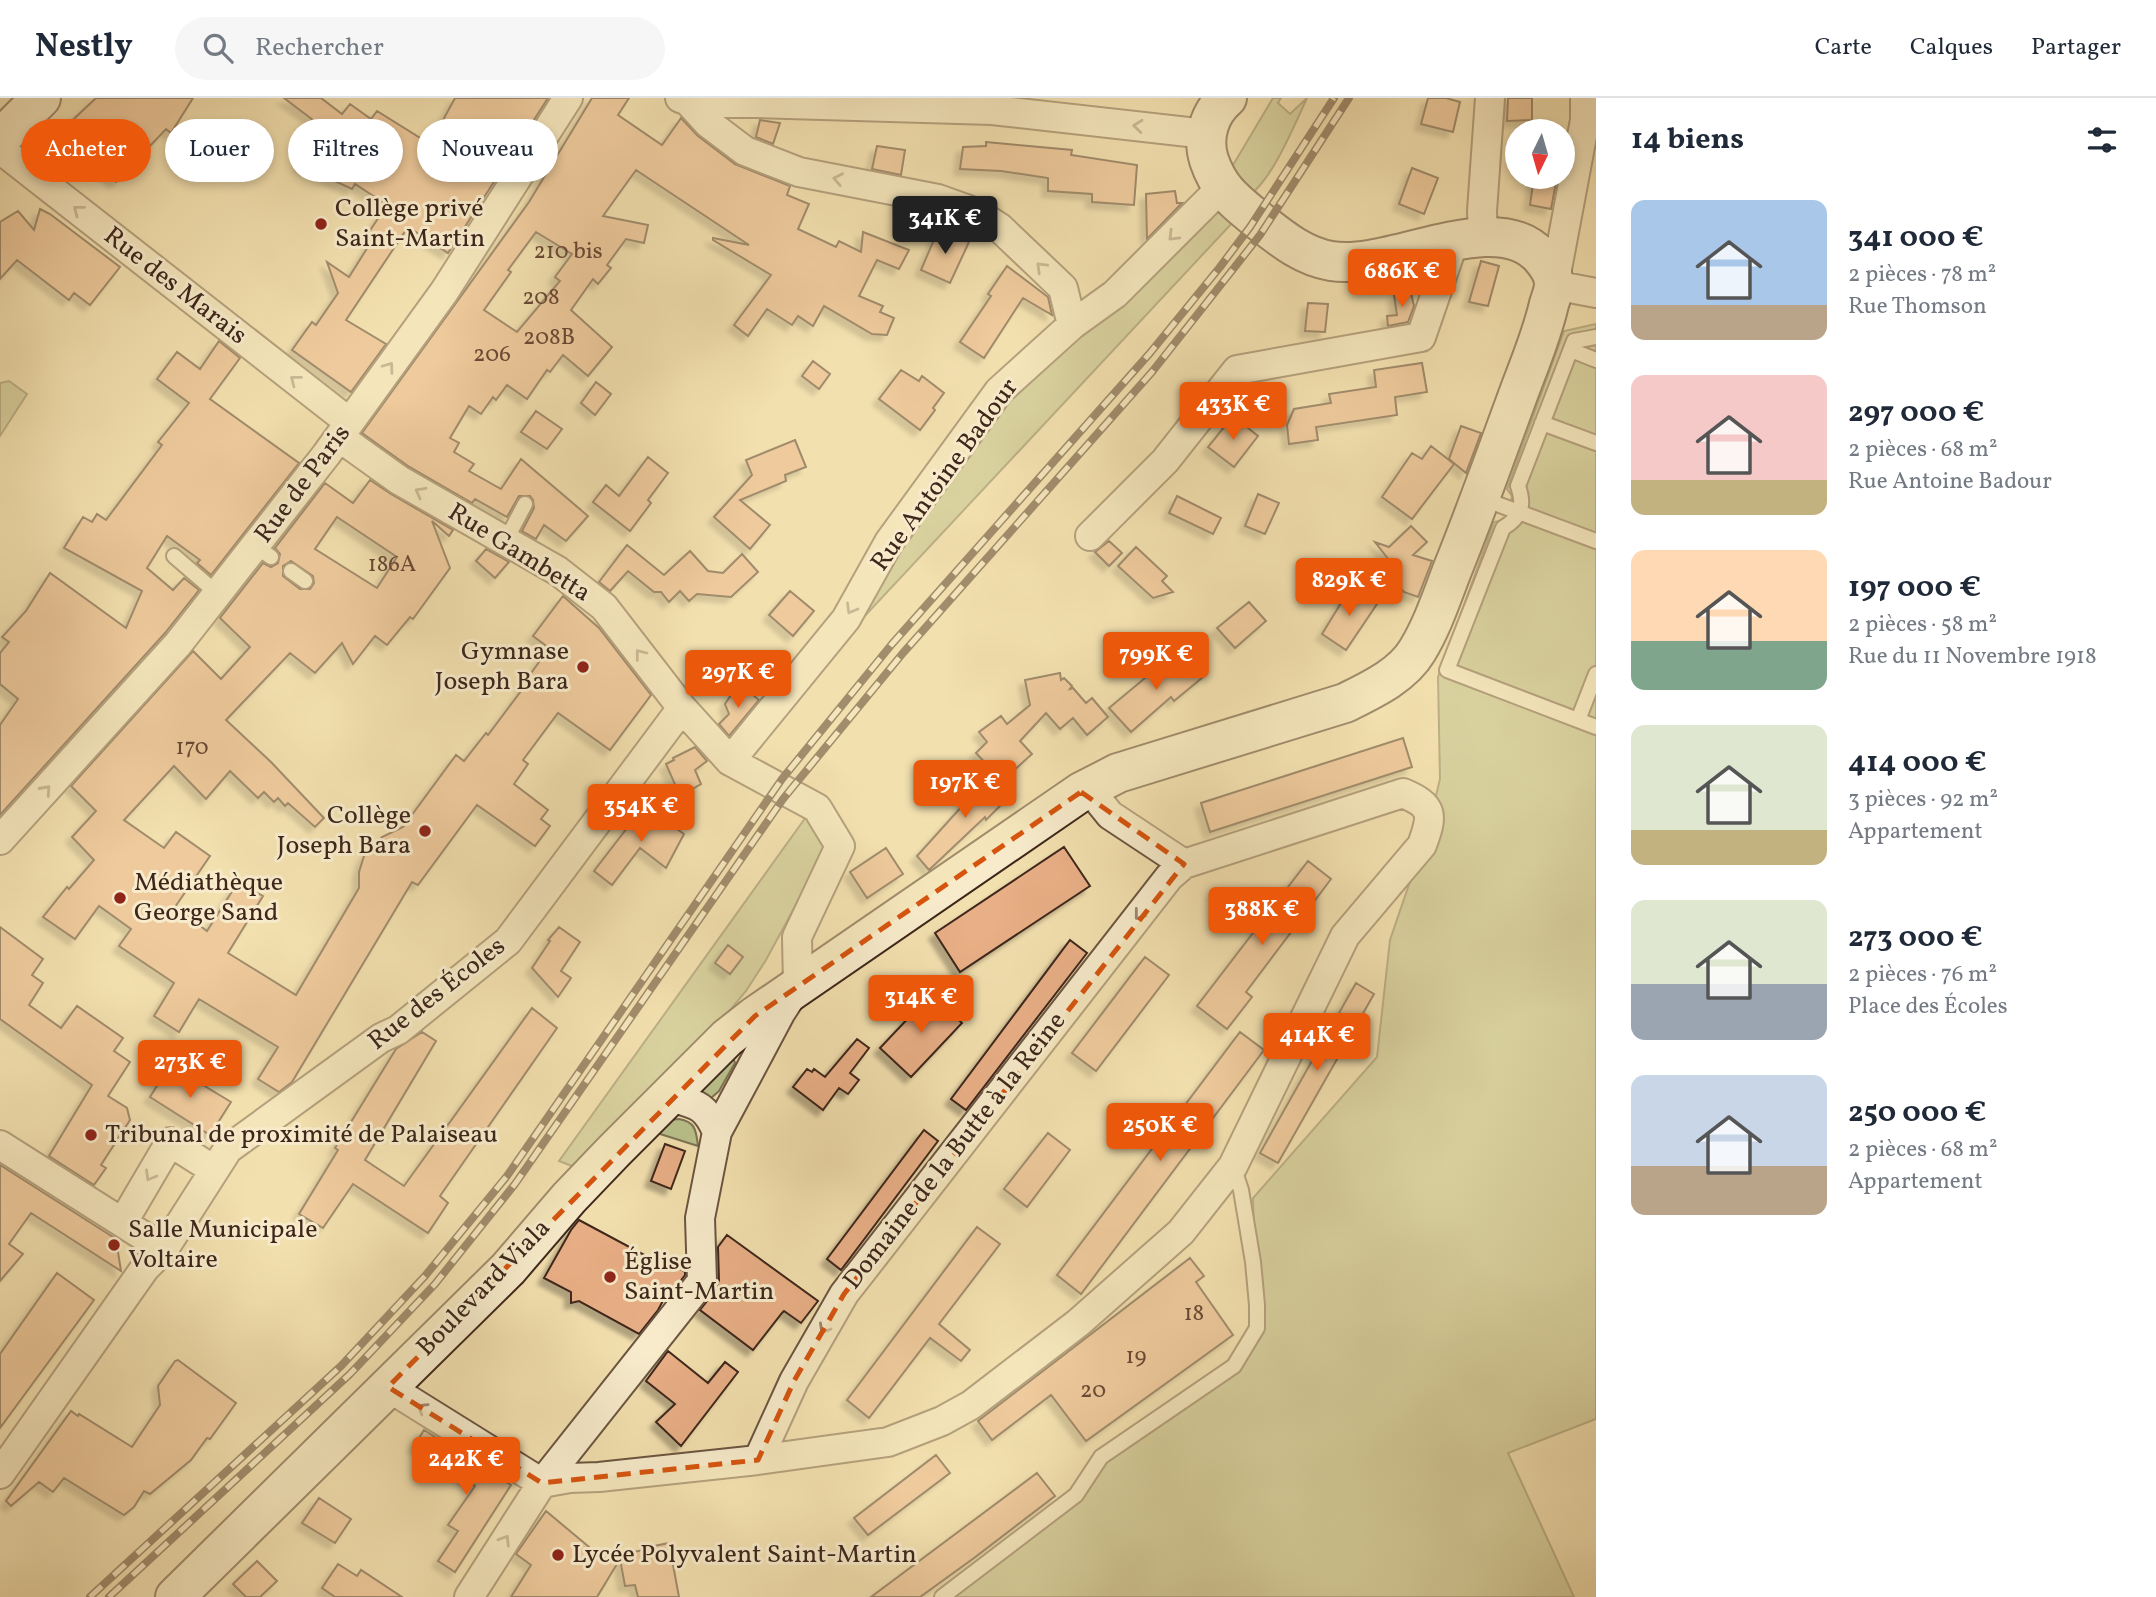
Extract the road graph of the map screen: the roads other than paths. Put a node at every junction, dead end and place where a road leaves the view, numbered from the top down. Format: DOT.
graph roads {
  1 [pos="41,98"];
  2 [pos="568,98"];
  3 [pos="1227,98"];
  4 [pos="1490,98"];
  5 [pos="1585,98"];
  6 [pos="684,100"];
  7 [pos="994,104"];
  8 [pos="1206,134"];
  9 [pos="0,139"];
  10 [pos="0,149"];
  11 [pos="1221,188"];
  12 [pos="1469,239"];
  13 [pos="1554,285"];
  14 [pos="1596,293"];
  15 [pos="1072,325"];
  16 [pos="1596,337"];
  17 [pos="1571,351"];
  18 [pos="1596,360"];
  19 [pos="1542,423"];
  20 [pos="344,429"];
  21 [pos="1596,443"];
  22 [pos="1480,498"];
  23 [pos="525,504"];
  24 [pos="1520,512"];
  25 [pos="1090,536"];
  26 [pos="506,540"];
  27 [pos="1596,541"];
  28 [pos="174,556"];
  29 [pos="291,571"];
  30 [pos="305,581"];
  31 [pos="218,594"];
  32 [pos="1596,674"];
  33 [pos="682,708"];
  34 [pos="1578,720"];
  35 [pos="1596,727"];
  36 [pos="730,761"];
  37 [pos="1081,792"];
  38 [pos="0,840"];
  39 [pos="1184,864"];
  40 [pos="798,985"];
  41 [pos="669,1097"];
  42 [pos="717,1132"];
  43 [pos="0,1145"];
  44 [pos="1233,1166"];
  45 [pos="214,1170"];
  46 [pos="123,1222"];
  47 [pos="164,1249"];
  48 [pos="388,1387"];
  49 [pos="758,1460"];
  50 [pos="0,1474"];
  51 [pos="542,1483"];
  52 [pos="175,1597"];
  53 [pos="469,1597"];
  54 [pos="942,1597"];
  1 -- 9 [label="street"];
  20 -- 2 [label="street, Rue de Paris, one-way"];
  3 -- 8 [label="street"];
  4 -- 12 [label="street"];
  5 -- 13 [label="street"];
  6 -- 7 [label="street"];
  15 -- 6 [label="street, one-way"];
  8 -- 7 [label="street, one-way"];
  8 -- 11 [label="street"];
  20 -- 10 [label="street, Rue des Marais, one-way"];
  11 -- 12 [label="street"];
  11 -- 15 [label="street, Rue Antoine Badour, one-way"];
  12 -- 13 [label="street"];
  12 -- 25 [label="street"];
  13 -- 14 [label="street"];
  13 -- 22 [label="street, Boulevard Viala"];
  15 -- 36 [label="street, Rue Antoine Badour, one-way"];
  16 -- 17 [label="lane"];
  17 -- 18 [label="lane"];
  17 -- 19 [label="lane"];
  19 -- 21 [label="lane"];
  19 -- 24 [label="lane"];
  26 -- 20 [label="street, Rue Gambetta, one-way"];
  20 -- 31 [label="street, Rue de Paris"];
  22 -- 24 [label="lane"];
  22 -- 37 [label="street, Boulevard Viala"];
  23 -- 26 [label="lane"];
  24 -- 27 [label="lane"];
  24 -- 34 [label="lane"];
  33 -- 26 [label="street, Rue Gambetta, one-way"];
  28 -- 31 [label="lane"];
  29 -- 30 [label="lane"];
  38 -- 31 [label="street, Rue de Paris, one-way"];
  32 -- 34 [label="lane"];
  33 -- 36 [label="street, Rue Gambetta"];
  33 -- 45 [label="street, Rue des Écoles"];
  34 -- 35 [label="lane"];
  36 -- 40 [label="street, Rue Gambetta"];
  37 -- 39 [label="street"];
  37 -- 40 [label="street, Boulevard Viala"];
  39 -- 44 [label="street, Domaine de la Butte à la Reine"];
  39 -- 49 [label="street, Domaine de la Butte à la Reine, one-way"];
  40 -- 41 [label="street, Boulevard Viala"];
  40 -- 42 [label="street"];
  41 -- 42 [label="street"];
  41 -- 48 [label="street, Boulevard Viala"];
  42 -- 51 [label="street"];
  43 -- 46 [label="street"];
  44 -- 49 [label="street, Domaine de la Butte à la Reine"];
  44 -- 54 [label="lane"];
  45 -- 46 [label="street, one-way"];
  45 -- 47 [label="street, Rue des Écoles"];
  46 -- 47 [label="street"];
  47 -- 50 [label="street, Rue des Écoles"];
  51 -- 48 [label="street, one-way"];
  48 -- 52 [label="street, Boulevard Viala"];
  49 -- 51 [label="street, Domaine de la Butte à la Reine"];
  53 -- 51 [label="street, one-way"];
}
